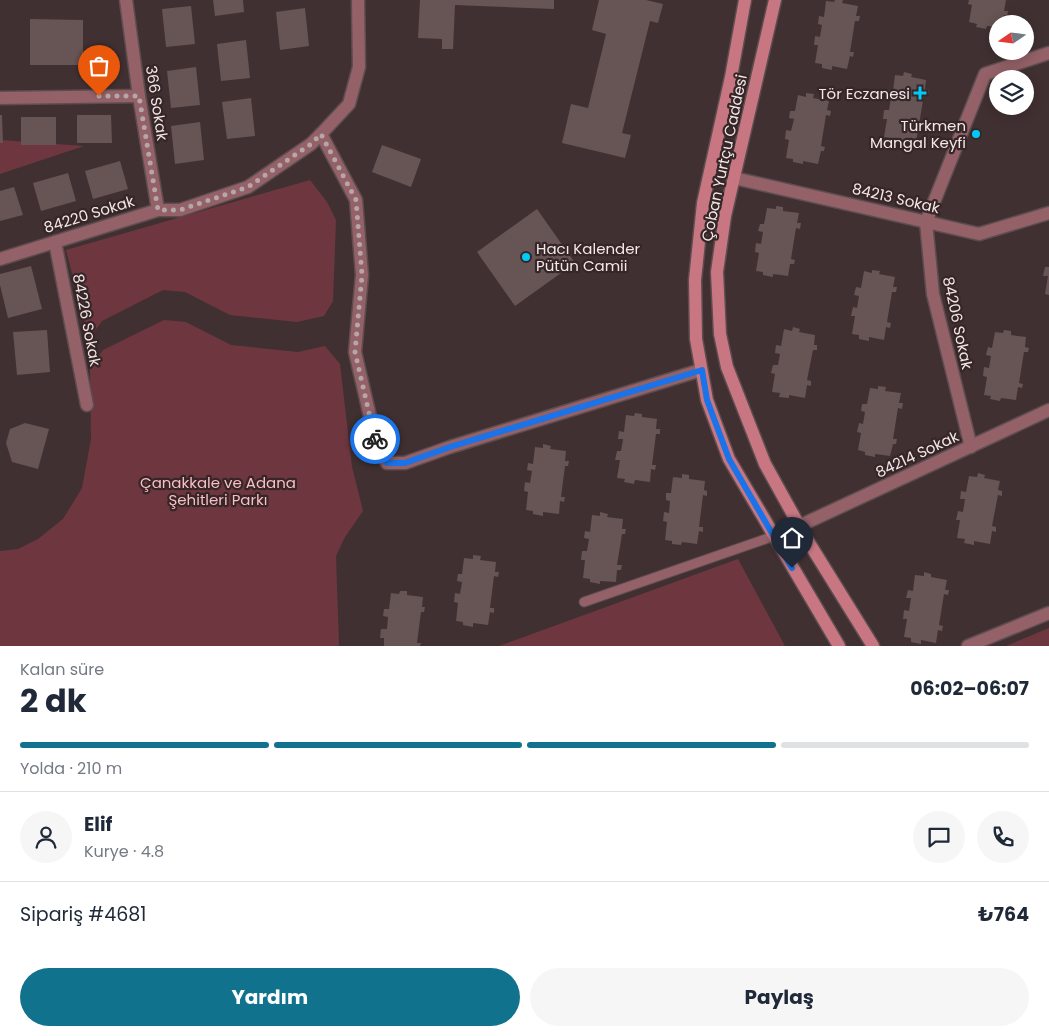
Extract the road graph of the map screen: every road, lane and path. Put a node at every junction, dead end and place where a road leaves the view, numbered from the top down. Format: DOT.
graph roads {
  1 [pos="126,0"];
  2 [pos="358,0"];
  3 [pos="745,0"];
  4 [pos="775,0"];
  5 [pos="1049,53"];
  6 [pos="139,96"];
  7 [pos="0,98"];
  8 [pos="321,134"];
  9 [pos="734,178"];
  10 [pos="158,210"];
  11 [pos="1049,213"];
  12 [pos="926,222"];
  13 [pos="55,242"];
  14 [pos="0,259"];
  15 [pos="702,370"];
  16 [pos="87,405"];
  17 [pos="1049,410"];
  18 [pos="971,447"];
  19 [pos="799,526"];
  20 [pos="774,536"];
  21 [pos="584,602"];
  22 [pos="1049,613"];
  23 [pos="839,646"];
  24 [pos="873,646"];
  25 [pos="968,646"];
  1 -- 6 [label="street, 366 Sokak"];
  2 -- 8 [label="street, 84220 Sokak"];
  3 -- 15 [label="main road, Çoban Yurtçu Caddesi"];
  4 -- 9 [label="main road, Çoban Yurtçu Caddesi"];
  5 -- 12 [label="street, 84206 Sokak"];
  6 -- 7 [label="street"];
  6 -- 10 [label="street, 366 Sokak"];
  8 -- 10 [label="street, 84220 Sokak"];
  8 -- 15 [label="street"];
  9 -- 12 [label="street, 84213 Sokak"];
  9 -- 19 [label="main road, Çoban Yurtçu Caddesi"];
  10 -- 13 [label="street, 84220 Sokak"];
  11 -- 12 [label="street, 84213 Sokak"];
  12 -- 18 [label="street, 84206 Sokak"];
  13 -- 14 [label="street, 84220 Sokak"];
  13 -- 16 [label="street, 84226 Sokak"];
  15 -- 20 [label="main road, Çoban Yurtçu Caddesi"];
  17 -- 18 [label="street, 84214 Sokak"];
  18 -- 19 [label="street, 84214 Sokak"];
  19 -- 24 [label="main road, Çoban Yurtçu Caddesi"];
  20 -- 21 [label="lane"];
  20 -- 23 [label="main road, Çoban Yurtçu Caddesi"];
  22 -- 25 [label="street"];
}
